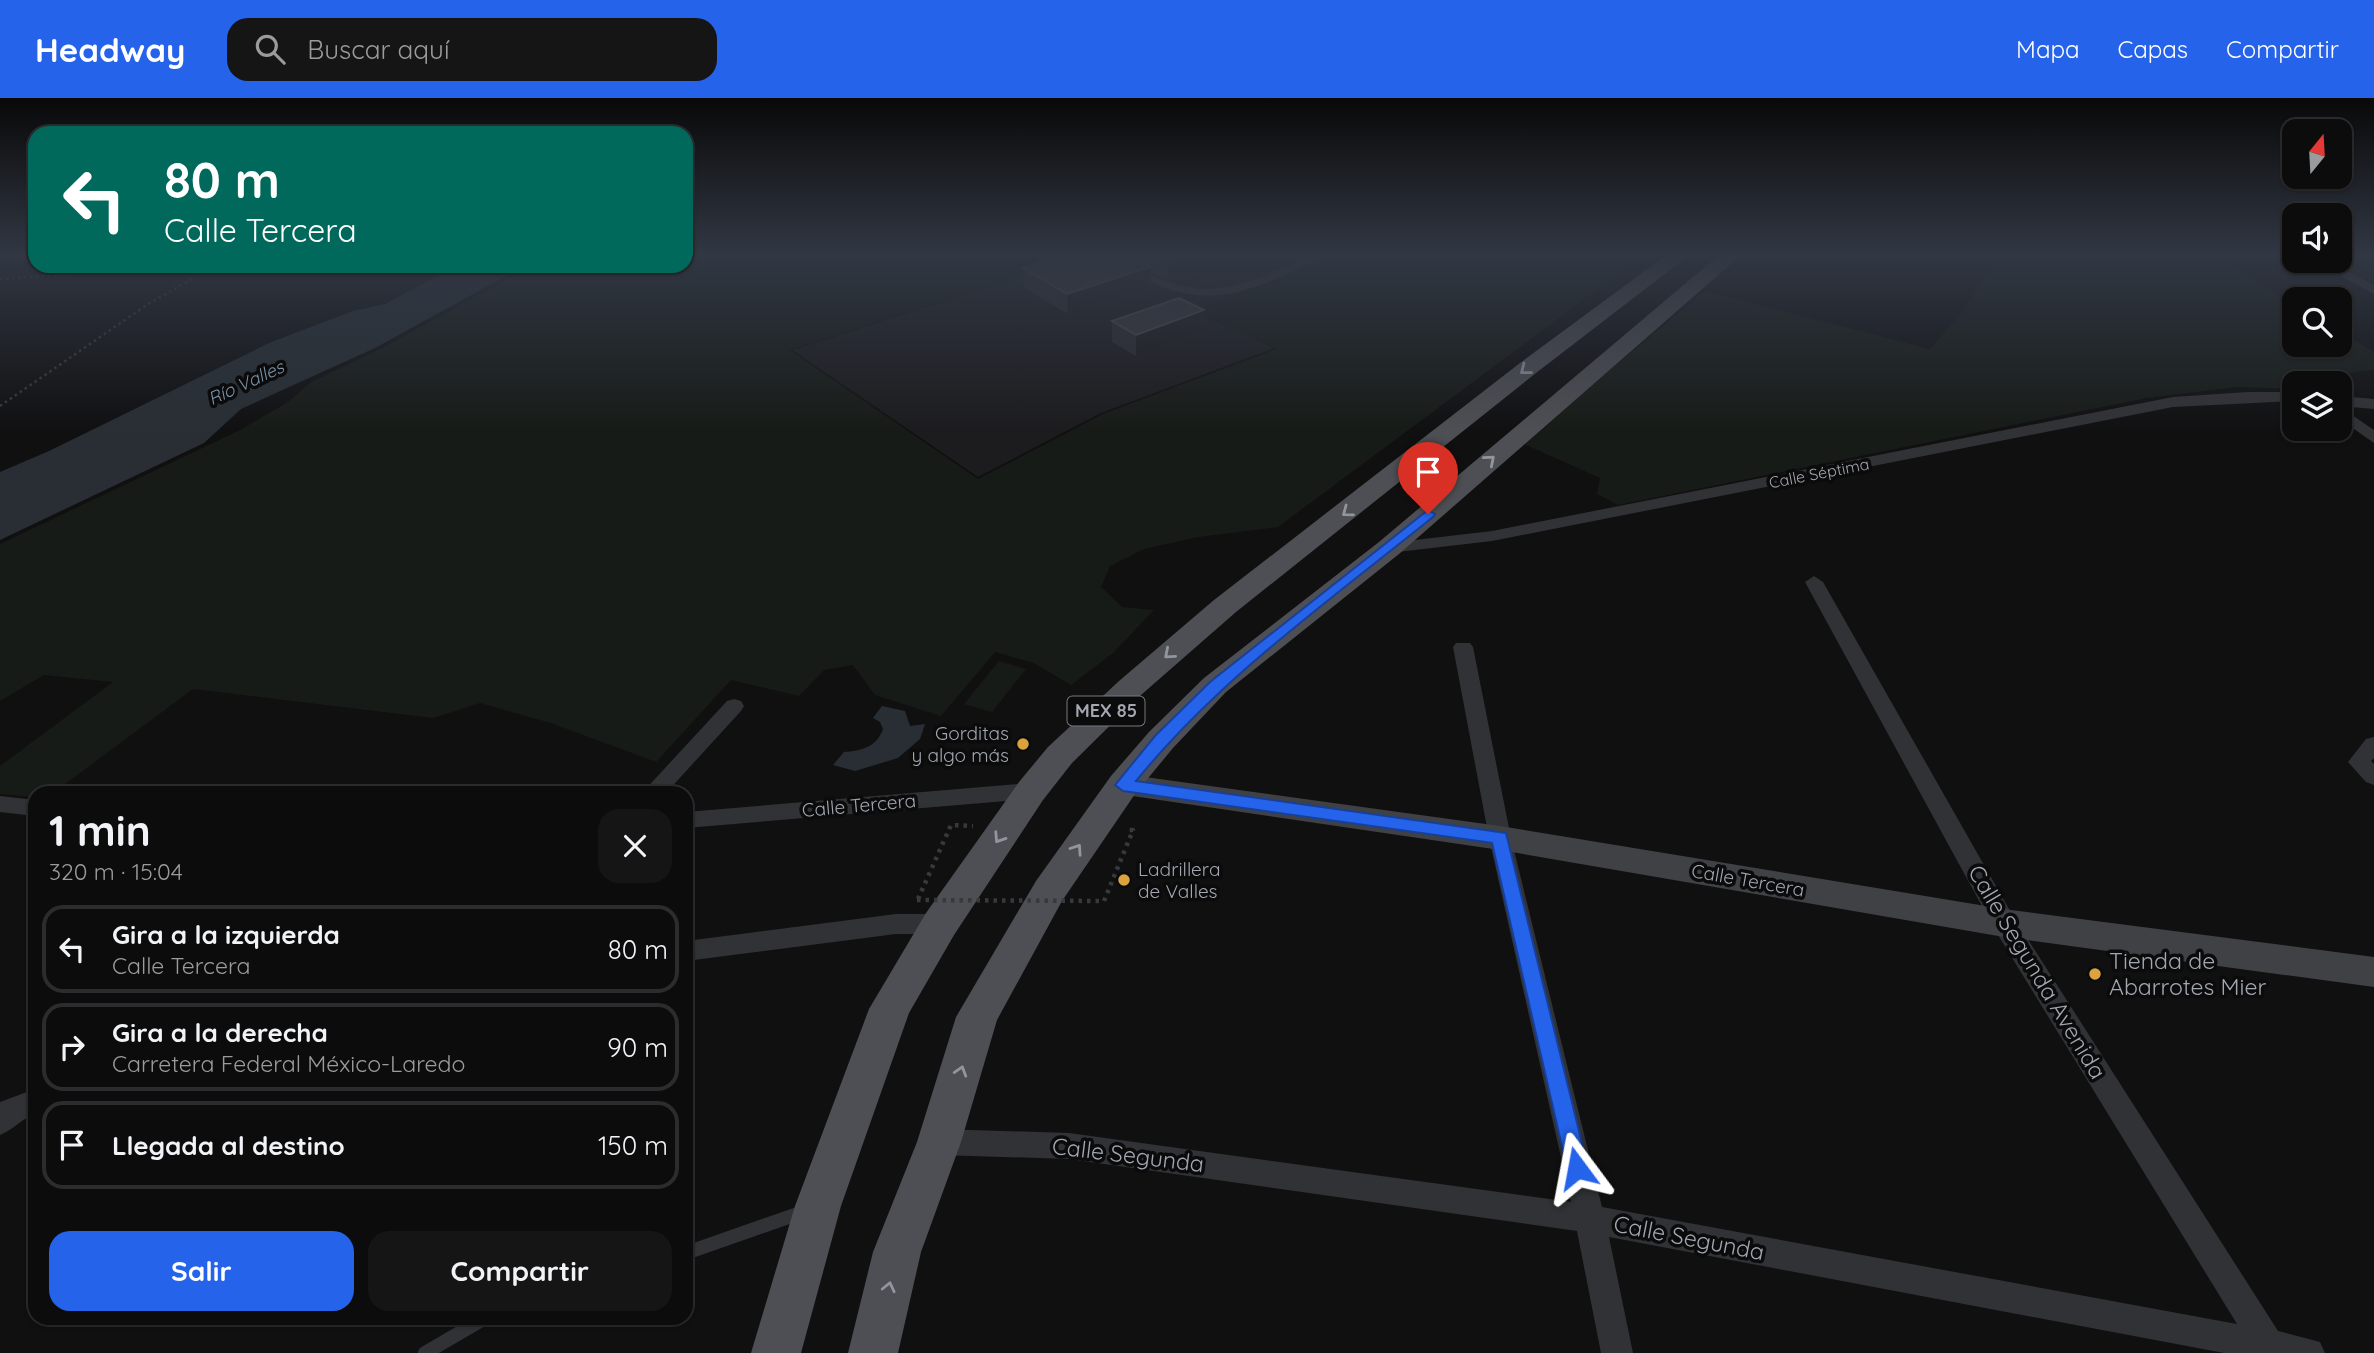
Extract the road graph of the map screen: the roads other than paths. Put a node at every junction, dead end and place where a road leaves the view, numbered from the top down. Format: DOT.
graph roads {
  1 [pos="1600,315"];
  2 [pos="1662,315"];
  3 [pos="2282,397"];
  4 [pos="2352,402"];
  5 [pos="2374,404"];
  6 [pos="2352,421"];
  7 [pos="2374,438"];
  8 [pos="1389,548"];
  9 [pos="1814,582"];
  10 [pos="1463,647"];
  11 [pos="734,706"];
  12 [pos="2374,744"];
  13 [pos="2367,770"];
  14 [pos="1123,785"];
  15 [pos="660,786"];
  16 [pos="1031,791"];
  17 [pos="0,804"];
  18 [pos="28,807"];
  19 [pos="693,819"];
  20 [pos="1500,838"];
  21 [pos="2004,923"];
  22 [pos="940,924"];
  23 [pos="693,950"];
  24 [pos="2374,972"];
  25 [pos="28,1104"];
  26 [pos="0,1122"];
  27 [pos="939,1142"];
  28 [pos="818,1206"];
  29 [pos="1590,1219"];
  30 [pos="693,1251"];
  31 [pos="473,1325"];
  32 [pos="2270,1349"];
  33 [pos="425,1353"];
  34 [pos="776,1353"];
  35 [pos="873,1353"];
  36 [pos="1618,1353"];
  37 [pos="2309,1353"];
  1 -- 16 [label="main road, MEX 85, one-way"];
  8 -- 2 [label="main road, MEX 85, one-way"];
  3 -- 8 [label="street, Calle Séptima"];
  4 -- 5 [label="street"];
  6 -- 7 [label="street"];
  8 -- 14 [label="main road, MEX 85"];
  9 -- 21 [label="street, Calle Segunda Avenida"];
  10 -- 20 [label="street"];
  11 -- 15 [label="street"];
  12 -- 13 [label="street"];
  14 -- 20 [label="street, Calle Tercera"];
  27 -- 14 [label="main road, MEX 85, one-way"];
  16 -- 19 [label="street, Calle Tercera"];
  16 -- 22 [label="main road, MEX 85, one-way"];
  17 -- 18 [label="street"];
  20 -- 21 [label="street, Calle Tercera"];
  20 -- 29 [label="street"];
  21 -- 24 [label="street, Calle Tercera"];
  21 -- 32 [label="street, Calle Segunda Avenida"];
  22 -- 23 [label="street"];
  22 -- 28 [label="main road, MEX 85"];
  25 -- 26 [label="street"];
  27 -- 29 [label="street, Calle Segunda"];
  35 -- 27 [label="main road, MEX 85, one-way"];
  28 -- 30 [label="lane"];
  28 -- 34 [label="main road, MEX 85"];
  29 -- 32 [label="street, Calle Segunda"];
  29 -- 36 [label="street"];
  31 -- 33 [label="lane"];
  32 -- 37 [label="street, Calle Segunda"];
}
